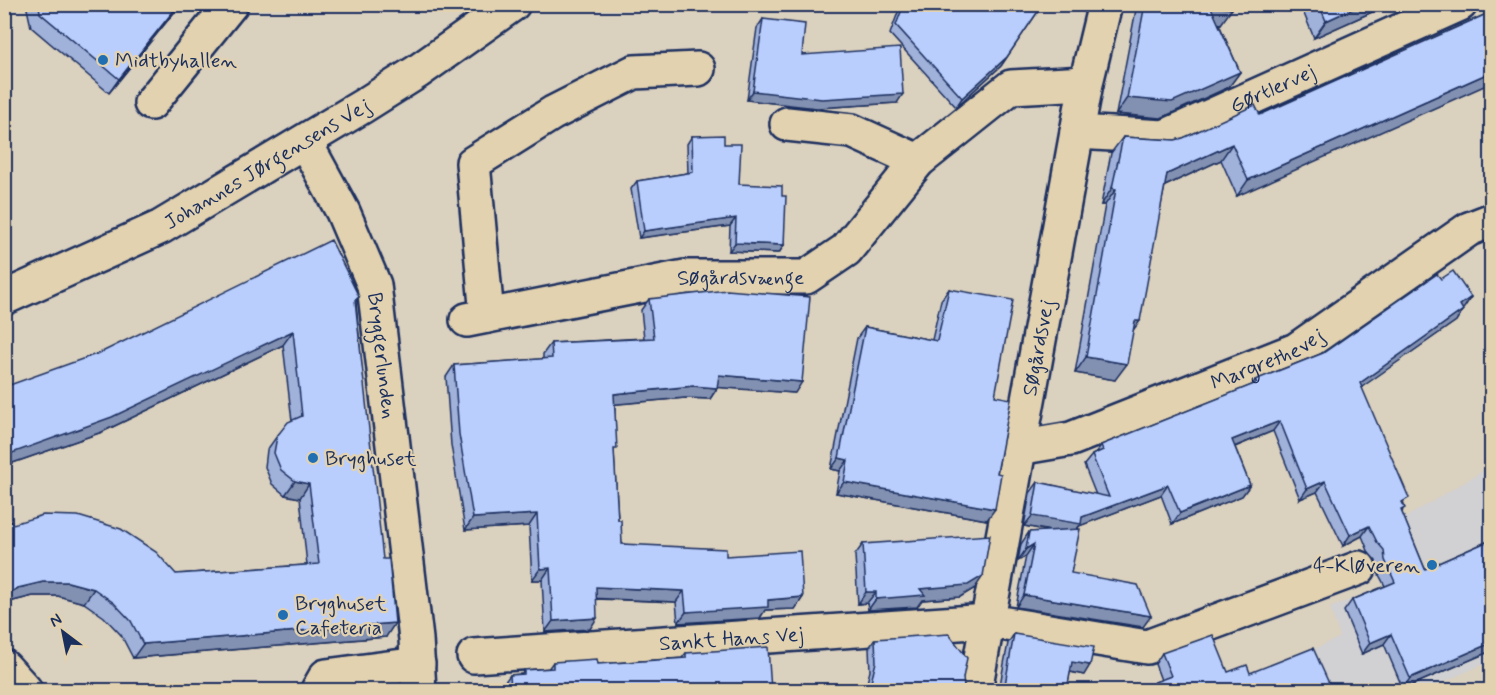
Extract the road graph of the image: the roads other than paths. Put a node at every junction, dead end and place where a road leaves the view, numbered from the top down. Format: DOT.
graph roads {
  1 [pos="231,4"];
  2 [pos="513,4"];
  3 [pos="1105,4"];
  4 [pos="1460,4"];
  5 [pos="698,69"];
  6 [pos="1086,83"];
  7 [pos="151,103"];
  8 [pos="787,124"];
  9 [pos="1077,132"];
  10 [pos="305,142"];
  11 [pos="918,161"];
  12 [pos="1491,219"];
  13 [pos="4,298"];
  14 [pos="1018,448"];
  15 [pos="1359,567"];
  16 [pos="988,621"];
  17 [pos="474,656"];
  18 [pos="4,667"];
  19 [pos="418,677"];
  20 [pos="25,690"];
  21 [pos="318,690"];
  22 [pos="975,690"];
  1 -- 7 [label="street"];
  2 -- 10 [label="street, Johannes Jørgensens Vej"];
  3 -- 6 [label="street, Søgårdsvej"];
  4 -- 9 [label="street, Gørtlervej"];
  5 -- 11 [label="street, Søgårdsvænge"];
  6 -- 9 [label="street, Søgårdsvej"];
  6 -- 11 [label="street, Søgårdsvænge"];
  8 -- 11 [label="street"];
  9 -- 14 [label="street, Søgårdsvej"];
  10 -- 13 [label="street, Johannes Jørgensens Vej"];
  10 -- 19 [label="street, Bryggerlunden"];
  12 -- 14 [label="street, Margrethevej"];
  14 -- 16 [label="street, Søgårdsvej"];
  15 -- 16 [label="street, Sankt Hans Vej"];
  16 -- 17 [label="street, Sankt Hans Vej"];
  16 -- 22 [label="street, Søgårdsvej"];
  18 -- 20 [label="street"];
  19 -- 21 [label="street"];
}
